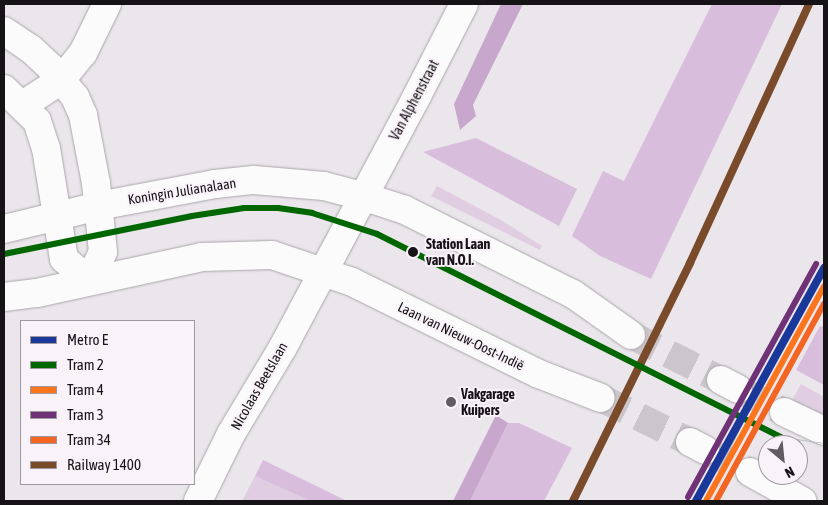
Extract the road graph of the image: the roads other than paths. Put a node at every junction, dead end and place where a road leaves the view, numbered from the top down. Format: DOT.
graph roads {
  1 [pos="107,4"];
  2 [pos="464,4"];
  3 [pos="4,31"];
  4 [pos="61,80"];
  5 [pos="13,97"];
  6 [pos="362,196"];
  7 [pos="98,206"];
  8 [pos="56,216"];
  9 [pos="4,229"];
  10 [pos="322,270"];
  11 [pos="89,281"];
  12 [pos="4,297"];
  13 [pos="631,335"];
  14 [pos="601,398"];
  15 [pos="784,412"];
  16 [pos="824,431"];
  17 [pos="750,472"];
  18 [pos="198,501"];
  19 [pos="800,501"];
  1 -- 4 [label="main road"];
  2 -- 6 [label="main road, Van Alphenstraat"];
  3 -- 4 [label="main road"];
  4 -- 5 [label="main road"];
  4 -- 7 [label="main road"];
  5 -- 8 [label="main road"];
  6 -- 7 [label="main road, Koningin Julianalaan"];
  6 -- 10 [label="main road, Van Alphenstraat"];
  6 -- 13 [label="main road"];
  7 -- 8 [label="main road, Koningin Julianalaan"];
  7 -- 11 [label="main road"];
  8 -- 9 [label="main road, Koningin Julianalaan"];
  8 -- 11 [label="main road"];
  10 -- 11 [label="main road"];
  10 -- 14 [label="main road, Laan van Nieuw-Oost-Indië"];
  10 -- 18 [label="main road, Nicolaas Beetslaan"];
  11 -- 12 [label="main road"];
  15 -- 16 [label="main road"];
  17 -- 19 [label="main road"];
}
